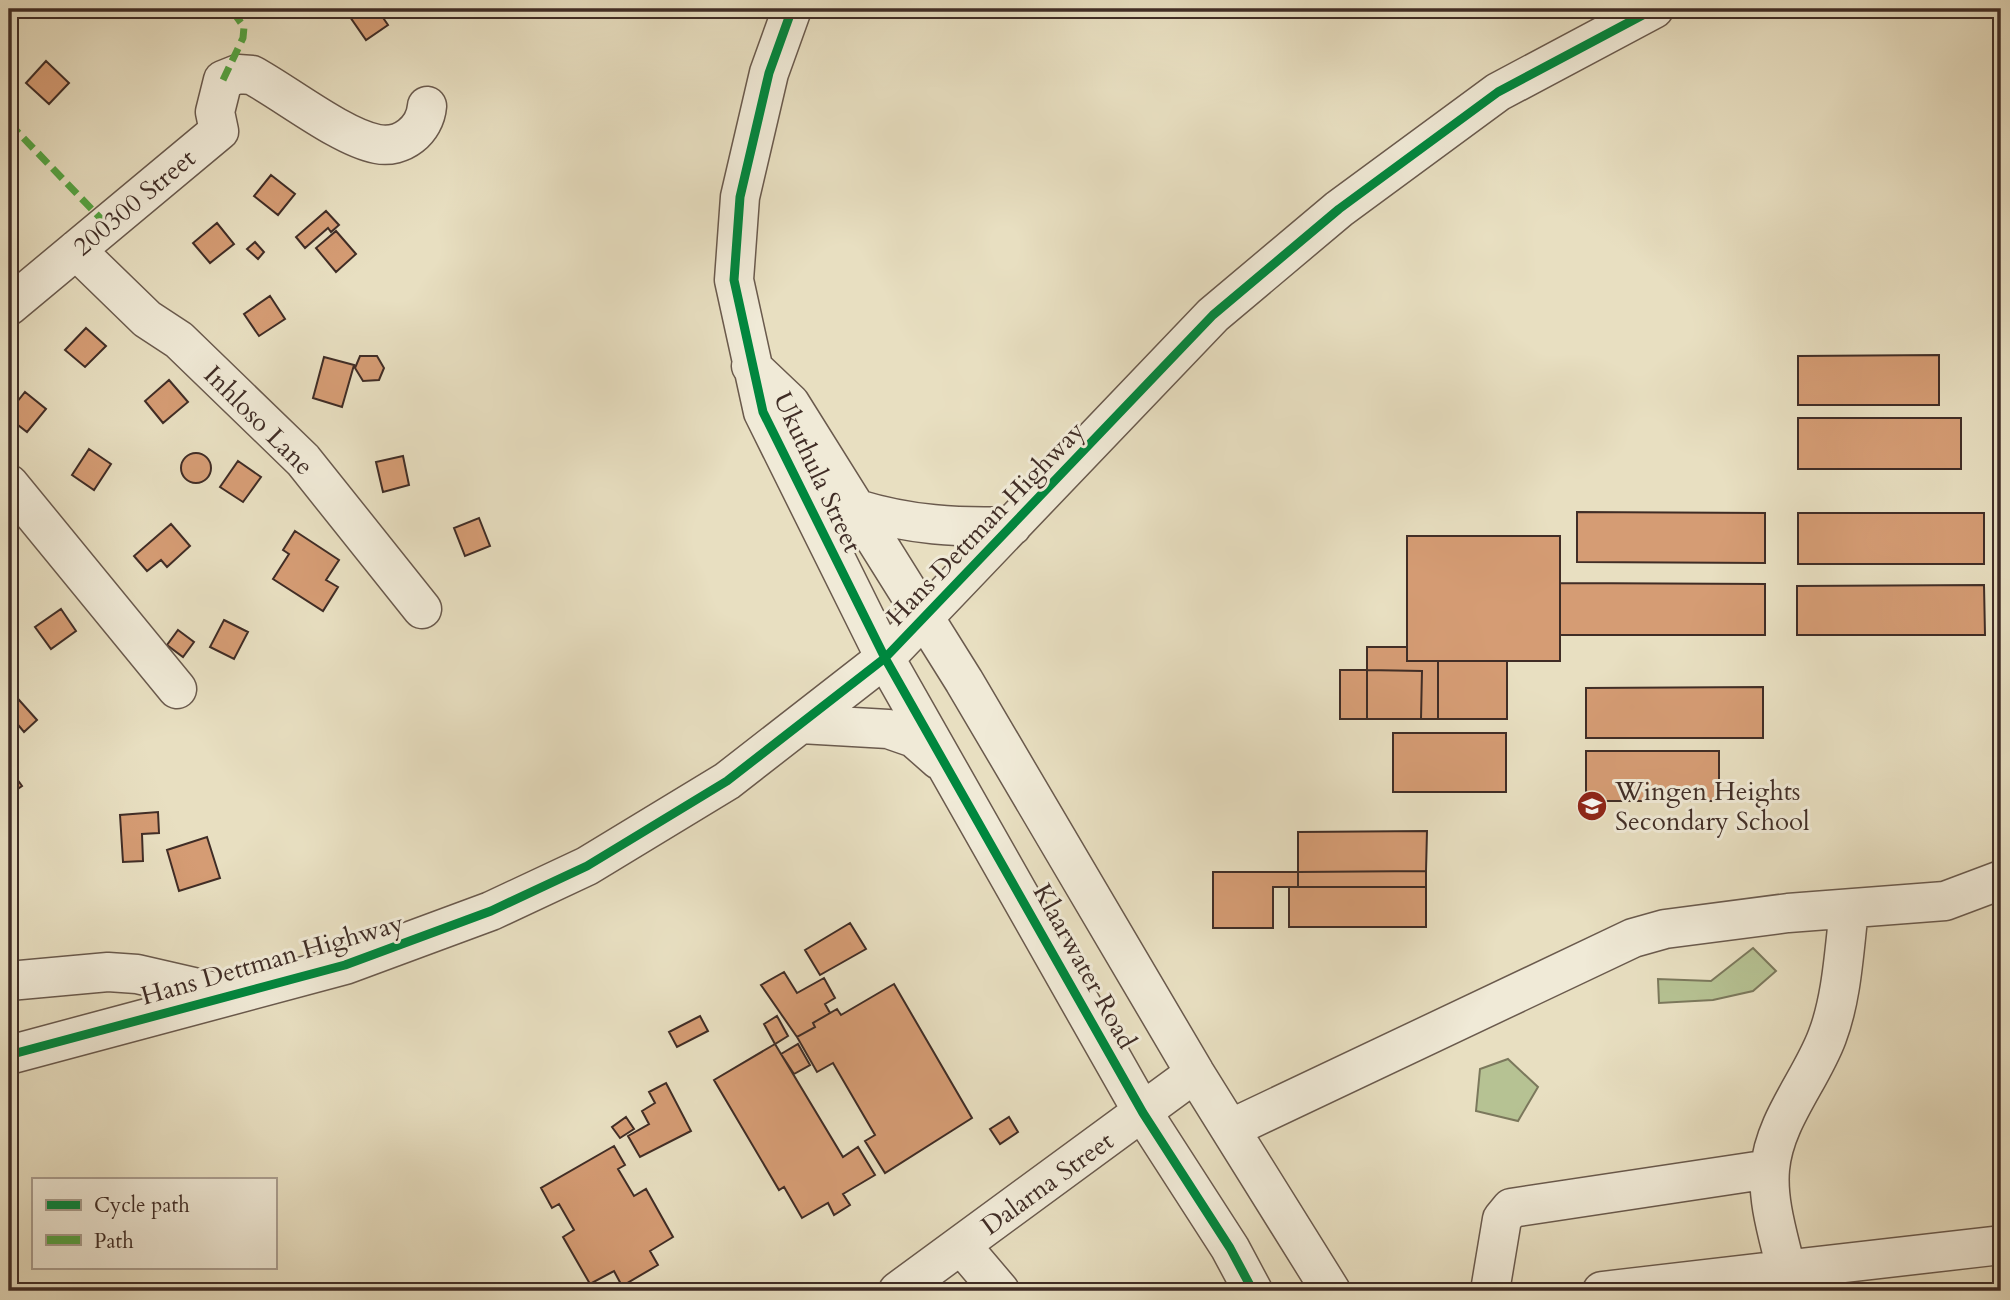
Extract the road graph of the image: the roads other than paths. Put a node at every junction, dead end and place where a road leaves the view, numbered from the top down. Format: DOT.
graph roads {
  1 [pos="792,9"];
  2 [pos="1654,9"];
  3 [pos="427,106"];
  4 [pos="76,250"];
  5 [pos="9,306"];
  6 [pos="751,366"];
  7 [pos="9,484"];
  8 [pos="856,509"];
  9 [pos="1012,526"];
  10 [pos="422,609"];
  11 [pos="924,618"];
  12 [pos="885,658"];
  13 [pos="177,690"];
  14 [pos="800,724"];
  15 [pos="951,770"];
  16 [pos="2001,880"];
  17 [pos="1849,910"];
  18 [pos="9,981"];
  19 [pos="231,995"];
  20 [pos="9,1055"];
  21 [pos="1195,1073"];
  22 [pos="1143,1113"];
  23 [pos="1230,1129"];
  24 [pos="1770,1169"];
  25 [pos="961,1245"];
  26 [pos="2001,1245"];
  27 [pos="1786,1269"];
  28 [pos="898,1291"];
  29 [pos="1000,1291"];
  30 [pos="1254,1291"];
  31 [pos="1331,1291"];
  32 [pos="1490,1291"];
  33 [pos="1602,1291"];
  1 -- 6 [label="street, Ukuthula Street"];
  2 -- 9 [label="street, Hans Dettman Highway"];
  3 -- 4 [label="street, 200300 Street"];
  4 -- 5 [label="street, 200300 Street"];
  4 -- 10 [label="street, Inhloso Lane"];
  6 -- 8 [label="street, Ukuthula Street"];
  6 -- 12 [label="street, Ukuthula Street"];
  7 -- 13 [label="street"];
  8 -- 9 [label="street"];
  8 -- 11 [label="street, Ukuthula Street"];
  9 -- 11 [label="street, Hans Dettman Highway"];
  11 -- 12 [label="street, Hans Dettman Highway"];
  11 -- 21 [label="street, Klaarwater Road"];
  12 -- 14 [label="street, Hans Dettman Highway"];
  12 -- 15 [label="street, Klaarwater Road"];
  14 -- 15 [label="street"];
  14 -- 19 [label="street, Hans Dettman Highway"];
  15 -- 22 [label="street, Klaarwater Road"];
  16 -- 17 [label="street"];
  17 -- 23 [label="street"];
  17 -- 24 [label="street"];
  18 -- 19 [label="street"];
  19 -- 20 [label="street, Hans Dettman Highway"];
  21 -- 22 [label="street, Dalarna Street"];
  21 -- 23 [label="street, Klaarwater Road"];
  22 -- 25 [label="street, Dalarna Street"];
  22 -- 30 [label="street, Klaarwater Road"];
  23 -- 31 [label="street, Klaarwater Road"];
  24 -- 27 [label="street"];
  24 -- 32 [label="street"];
  25 -- 28 [label="street, Dalarna Street"];
  25 -- 29 [label="street"];
  26 -- 27 [label="street"];
  27 -- 33 [label="street"];
}
